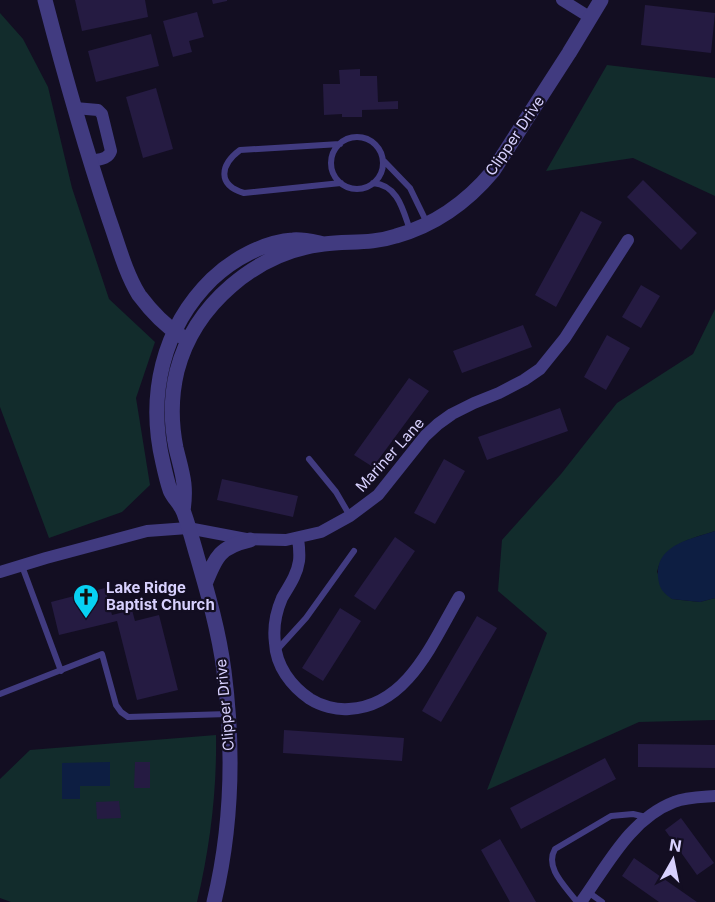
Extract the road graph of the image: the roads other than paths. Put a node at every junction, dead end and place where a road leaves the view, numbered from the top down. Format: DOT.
graph roads {
  1 [pos="45,0"];
  2 [pos="561,0"];
  3 [pos="601,0"];
  4 [pos="591,18"];
  5 [pos="75,108"];
  6 [pos="339,144"];
  7 [pos="382,159"];
  8 [pos="90,160"];
  9 [pos="341,183"];
  10 [pos="373,183"];
  11 [pos="427,224"];
  12 [pos="410,231"];
  13 [pos="628,240"];
  14 [pos="324,244"];
  15 [pos="174,332"];
  16 [pos="188,341"];
  17 [pos="175,441"];
  18 [pos="159,445"];
  19 [pos="309,459"];
  20 [pos="183,511"];
  21 [pos="350,516"];
  22 [pos="188,528"];
  23 [pos="298,538"];
  24 [pos="250,540"];
  25 [pos="354,551"];
  26 [pos="22,565"];
  27 [pos="0,572"];
  28 [pos="205,584"];
  29 [pos="459,597"];
  30 [pos="276,651"];
  31 [pos="61,670"];
  32 [pos="0,694"];
  33 [pos="228,714"];
  34 [pos="713,799"];
  35 [pos="646,817"];
  36 [pos="582,899"];
  37 [pos="214,902"];
  38 [pos="602,902"];
  1 -- 5 [label="street"];
  2 -- 4 [label="street"];
  3 -- 4 [label="street, Clipper Drive"];
  4 -- 11 [label="street, Clipper Drive"];
  5 -- 8 [label="street"];
  5 -- 8 [label="street"];
  6 -- 7 [label="lane"];
  6 -- 9 [label="lane"];
  6 -- 9 [label="lane"];
  7 -- 10 [label="lane"];
  7 -- 11 [label="lane"];
  8 -- 15 [label="street"];
  9 -- 10 [label="lane"];
  10 -- 12 [label="lane"];
  11 -- 12 [label="street, Clipper Drive"];
  12 -- 14 [label="street, Clipper Drive"];
  13 -- 21 [label="street, Mariner Lane"];
  14 -- 15 [label="street, Clipper Drive"];
  14 -- 16 [label="street, Clipper Drive"];
  15 -- 16 [label="street"];
  15 -- 18 [label="street, Clipper Drive"];
  16 -- 17 [label="street, Clipper Drive"];
  17 -- 18 [label="lane"];
  17 -- 20 [label="street, Clipper Drive"];
  18 -- 20 [label="street, Clipper Drive"];
  19 -- 21 [label="lane"];
  20 -- 22 [label="street, Clipper Drive"];
  21 -- 23 [label="street, Mariner Lane"];
  22 -- 24 [label="street, Mariner Lane"];
  22 -- 26 [label="street, Mariner Lane"];
  22 -- 28 [label="street, Clipper Drive"];
  23 -- 24 [label="street, Mariner Lane"];
  23 -- 30 [label="street"];
  24 -- 28 [label="street"];
  25 -- 30 [label="lane"];
  26 -- 27 [label="street, Mariner Lane"];
  26 -- 31 [label="lane"];
  28 -- 33 [label="street, Clipper Drive"];
  29 -- 30 [label="street"];
  31 -- 32 [label="lane"];
  31 -- 33 [label="lane"];
  33 -- 37 [label="street, Clipper Drive"];
  34 -- 35 [label="street"];
  35 -- 36 [label="street"];
  35 -- 36 [label="lane"];
  36 -- 38 [label="lane"];
}
